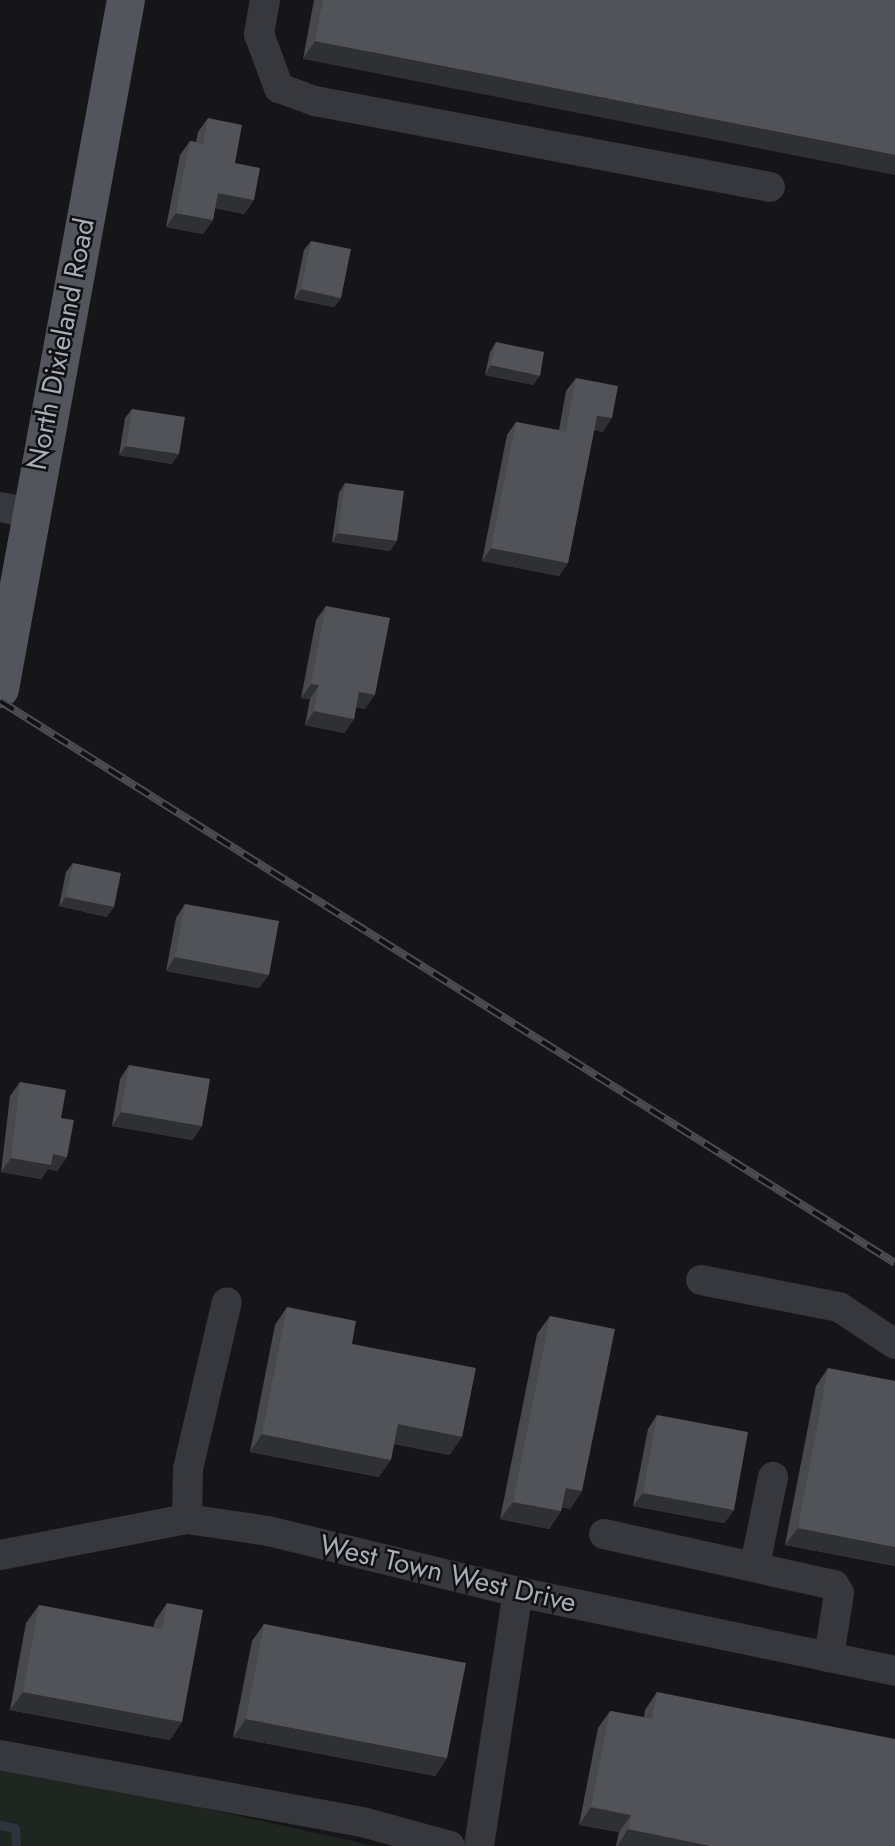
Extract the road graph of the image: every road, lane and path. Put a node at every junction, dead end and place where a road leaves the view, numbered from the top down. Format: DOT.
graph roads {
  1 [pos="126,0"];
  2 [pos="265,0"];
  3 [pos="770,187"];
  4 [pos="15,510"];
  5 [pos="0,690"];
  6 [pos="701,1280"];
  7 [pos="227,1302"];
  8 [pos="895,1344"];
  9 [pos="773,1477"];
  10 [pos="187,1519"];
  11 [pos="604,1534"];
  12 [pos="0,1555"];
  13 [pos="755,1565"];
  14 [pos="519,1592"];
  15 [pos="829,1657"];
  16 [pos="895,1671"];
  17 [pos="0,1755"];
  18 [pos="450,1846"];
  19 [pos="479,1846"];
  1 -- 4 [label="main road, North Dixieland Road"];
  2 -- 3 [label="street"];
  4 -- 5 [label="main road, North Dixieland Road"];
  6 -- 8 [label="street"];
  7 -- 10 [label="street"];
  9 -- 13 [label="street"];
  10 -- 12 [label="street, West Town West Drive"];
  10 -- 14 [label="street, West Town West Drive"];
  11 -- 13 [label="street"];
  13 -- 15 [label="street"];
  14 -- 15 [label="street, West Town West Drive"];
  14 -- 19 [label="street"];
  15 -- 16 [label="street, West Town West Drive"];
  17 -- 18 [label="street"];
}
